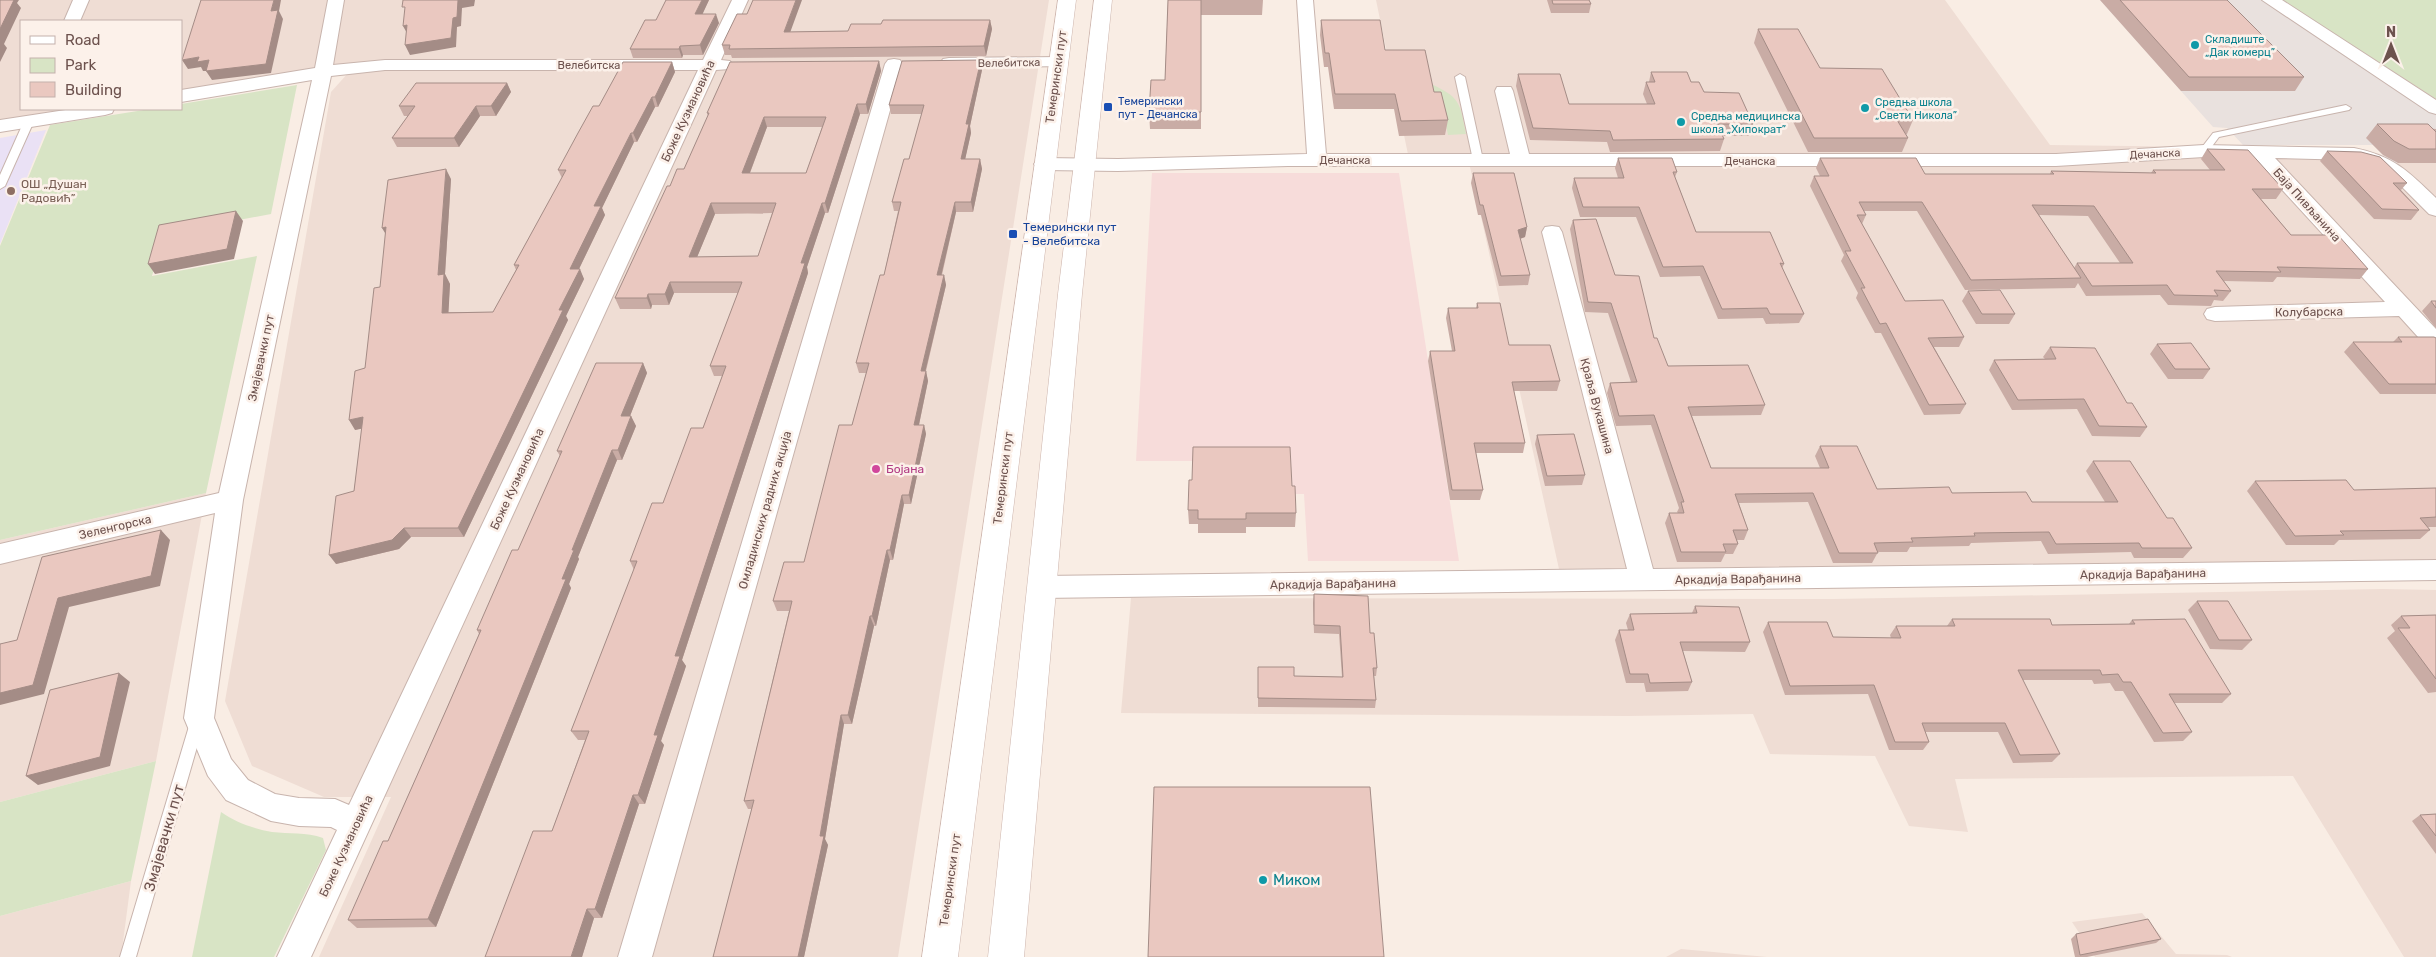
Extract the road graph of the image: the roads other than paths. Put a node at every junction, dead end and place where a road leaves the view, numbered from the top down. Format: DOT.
graph roads {
  1 [pos="81,0"];
  2 [pos="336,0"];
  3 [pos="740,0"];
  4 [pos="1067,0"];
  5 [pos="1103,0"];
  6 [pos="1305,0"];
  7 [pos="2270,0"];
  8 [pos="72,20"];
  9 [pos="1059,62"];
  10 [pos="934,63"];
  11 [pos="894,64"];
  12 [pos="709,65"];
  13 [pos="741,65"];
  14 [pos="324,72"];
  15 [pos="1460,77"];
  16 [pos="1504,91"];
  17 [pos="182,96"];
  18 [pos="2346,108"];
  19 [pos="2436,108"];
  20 [pos="93,110"];
  21 [pos="32,115"];
  22 [pos="0,126"];
  23 [pos="2204,151"];
  24 [pos="2260,154"];
  25 [pos="1317,160"];
  26 [pos="1478,160"];
  27 [pos="1521,160"];
  28 [pos="1044,164"];
  29 [pos="1084,164"];
  30 [pos="0,186"];
  31 [pos="2436,210"];
  32 [pos="1552,232"];
  33 [pos="2402,309"];
  34 [pos="2215,314"];
  35 [pos="2436,343"];
  36 [pos="230,500"];
  37 [pos="0,554"];
  38 [pos="2436,570"];
  39 [pos="1642,580"];
  40 [pos="1041,587"];
  41 [pos="199,718"];
  42 [pos="356,825"];
  43 [pos="128,957"];
  44 [pos="294,957"];
  45 [pos="636,957"];
  46 [pos="940,957"];
  47 [pos="1006,957"];
  1 -- 8 [label="street"];
  2 -- 14 [label="street, Змајевачки пут"];
  3 -- 12 [label="street, Боже Кузмановића"];
  4 -- 9 [label="main road, Темерински пут"];
  5 -- 29 [label="main road"];
  6 -- 25 [label="street"];
  7 -- 19 [label="street"];
  9 -- 10 [label="street, Велебитска"];
  9 -- 28 [label="main road, Темерински пут"];
  11 -- 45 [label="street, Омладинских радних акција"];
  12 -- 13 [label="street, Велебитска"];
  12 -- 14 [label="street, Велебитска"];
  12 -- 42 [label="street, Боже Кузмановића"];
  14 -- 17 [label="street, Велебитска"];
  14 -- 36 [label="street, Змајевачки пут"];
  15 -- 26 [label="lane"];
  16 -- 27 [label="street"];
  18 -- 23 [label="lane"];
  20 -- 21 [label="street"];
  21 -- 22 [label="street"];
  21 -- 30 [label="lane"];
  23 -- 24 [label="street, Дечанска"];
  23 -- 27 [label="street, Дечанска"];
  24 -- 31 [label="street, Дечанска"];
  24 -- 33 [label="street, Баја Пивљанина"];
  25 -- 26 [label="street, Дечанска"];
  25 -- 29 [label="street, Дечанска"];
  26 -- 27 [label="street, Дечанска"];
  28 -- 29 [label="street, Дечанска"];
  28 -- 46 [label="main road, Темерински пут"];
  29 -- 40 [label="main road"];
  32 -- 39 [label="street, Краља Вукашина"];
  33 -- 34 [label="street, Колубарска"];
  33 -- 35 [label="street, Баја Пивљанина"];
  36 -- 37 [label="street, Зеленгорска"];
  36 -- 41 [label="street, Змајевачки пут"];
  38 -- 39 [label="street, Аркадија Варађанина"];
  39 -- 40 [label="street, Аркадија Варађанина"];
  40 -- 47 [label="main road"];
  41 -- 42 [label="street"];
  41 -- 43 [label="lane, Змајевачки пут"];
  42 -- 44 [label="street, Боже Кузмановића"];
}
